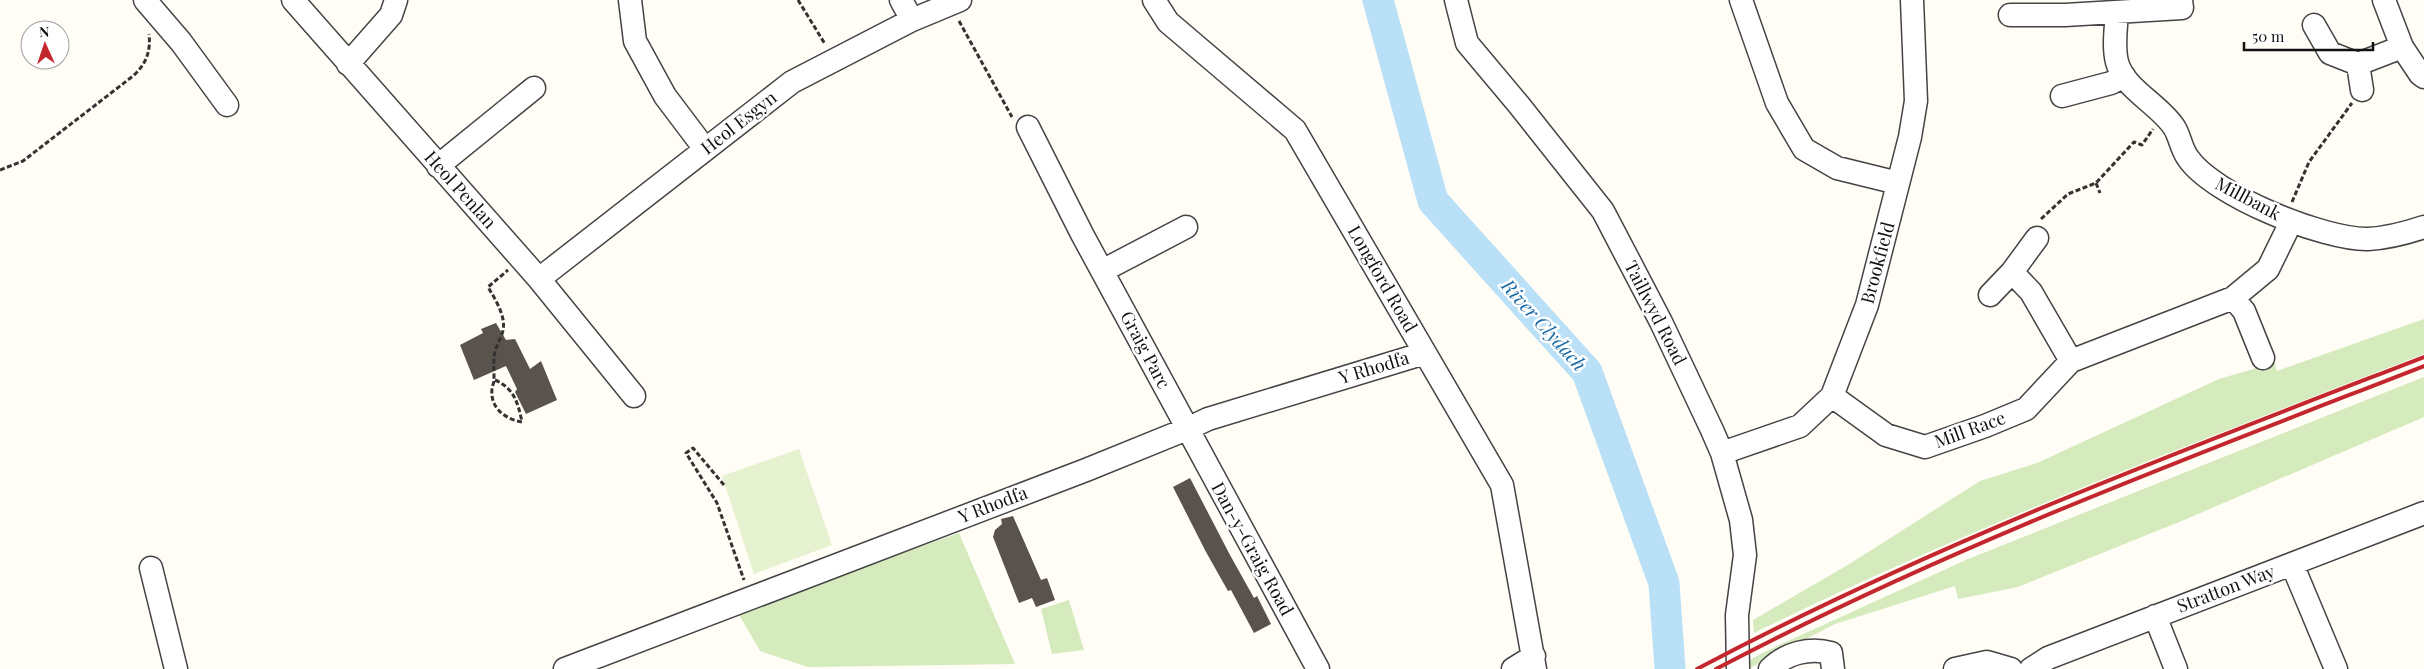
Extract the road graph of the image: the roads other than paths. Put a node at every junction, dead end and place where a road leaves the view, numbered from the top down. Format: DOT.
graph roads {
  1 [pos="145,0"];
  2 [pos="293,0"];
  3 [pos="396,0"];
  4 [pos="630,0"];
  5 [pos="901,0"];
  6 [pos="1154,0"];
  7 [pos="1456,0"];
  8 [pos="1741,0"];
  9 [pos="1912,0"];
  10 [pos="2384,0"];
  11 [pos="955,2"];
  12 [pos="2182,4"];
  13 [pos="2108,8"];
  14 [pos="2010,15"];
  15 [pos="912,20"];
  16 [pos="2314,25"];
  17 [pos="2402,47"];
  18 [pos="348,64"];
  19 [pos="2358,64"];
  20 [pos="2124,76"];
  21 [pos="2424,76"];
  22 [pos="534,88"];
  23 [pos="2362,90"];
  24 [pos="2062,96"];
  25 [pos="227,105"];
  26 [pos="1028,127"];
  27 [pos="705,149"];
  28 [pos="438,166"];
  29 [pos="1898,183"];
  30 [pos="2288,220"];
  31 [pos="1186,227"];
  32 [pos="2424,227"];
  33 [pos="2037,238"];
  34 [pos="532,271"];
  35 [pos="1102,271"];
  36 [pos="2012,272"];
  37 [pos="1990,295"];
  38 [pos="2233,298"];
  39 [pos="1425,353"];
  40 [pos="2263,358"];
  41 [pos="2071,361"];
  42 [pos="628,390"];
  43 [pos="1832,396"];
  44 [pos="1187,429"];
  45 [pos="1722,453"];
  46 [pos="2424,513"];
  47 [pos="2292,564"];
  48 [pos="151,568"];
  49 [pos="2155,616"];
  50 [pos="1534,662"];
  51 [pos="176,669"];
  52 [pos="565,669"];
  53 [pos="1318,669"];
  54 [pos="1513,669"];
  55 [pos="1738,669"];
  56 [pos="1770,669"];
  57 [pos="1833,669"];
  58 [pos="1955,669"];
  59 [pos="2011,669"];
  60 [pos="2031,669"];
  61 [pos="2176,669"];
  62 [pos="2336,669"];
  1 -- 25 [label="street"];
  2 -- 18 [label="street, Heol Penlan"];
  3 -- 18 [label="street"];
  4 -- 27 [label="street"];
  5 -- 15 [label="street"];
  6 -- 39 [label="street, Longford Road"];
  7 -- 45 [label="street, Taillwyd Road"];
  8 -- 29 [label="street"];
  9 -- 29 [label="street, Brookfield"];
  10 -- 17 [label="street"];
  11 -- 15 [label="street, Heol Esgyn"];
  12 -- 13 [label="street"];
  13 -- 14 [label="street"];
  13 -- 20 [label="street, Millbank"];
  15 -- 27 [label="street, Heol Esgyn"];
  16 -- 19 [label="street"];
  17 -- 19 [label="street"];
  17 -- 21 [label="street"];
  18 -- 28 [label="street, Heol Penlan"];
  19 -- 23 [label="street"];
  20 -- 24 [label="street"];
  20 -- 30 [label="street, Millbank"];
  22 -- 28 [label="street"];
  26 -- 35 [label="street, Graig Parc"];
  27 -- 34 [label="street, Heol Esgyn"];
  28 -- 34 [label="street, Heol Penlan"];
  29 -- 43 [label="street, Brookfield"];
  30 -- 32 [label="street, Millbank"];
  30 -- 38 [label="street, Mill Race"];
  31 -- 35 [label="street"];
  33 -- 36 [label="street"];
  34 -- 42 [label="street, Heol Penlan"];
  35 -- 44 [label="street, Graig Parc"];
  36 -- 37 [label="street"];
  36 -- 41 [label="street"];
  38 -- 40 [label="street"];
  38 -- 41 [label="street, Mill Race"];
  39 -- 44 [label="street, Y Rhodfa"];
  39 -- 50 [label="street, Longford Road"];
  41 -- 43 [label="street, Mill Race"];
  43 -- 45 [label="street, Brookfield"];
  44 -- 52 [label="street, Y Rhodfa"];
  44 -- 53 [label="street, Dan-y-Graig Road"];
  45 -- 55 [label="street, Taillwyd Road"];
  46 -- 47 [label="street, Stratton Way"];
  47 -- 49 [label="street, Stratton Way"];
  47 -- 62 [label="street"];
  48 -- 51 [label="street"];
  49 -- 60 [label="street, Stratton Way"];
  49 -- 61 [label="street"];
  50 -- 54 [label="street"];
  56 -- 57 [label="street"];
  58 -- 59 [label="street"];
}
